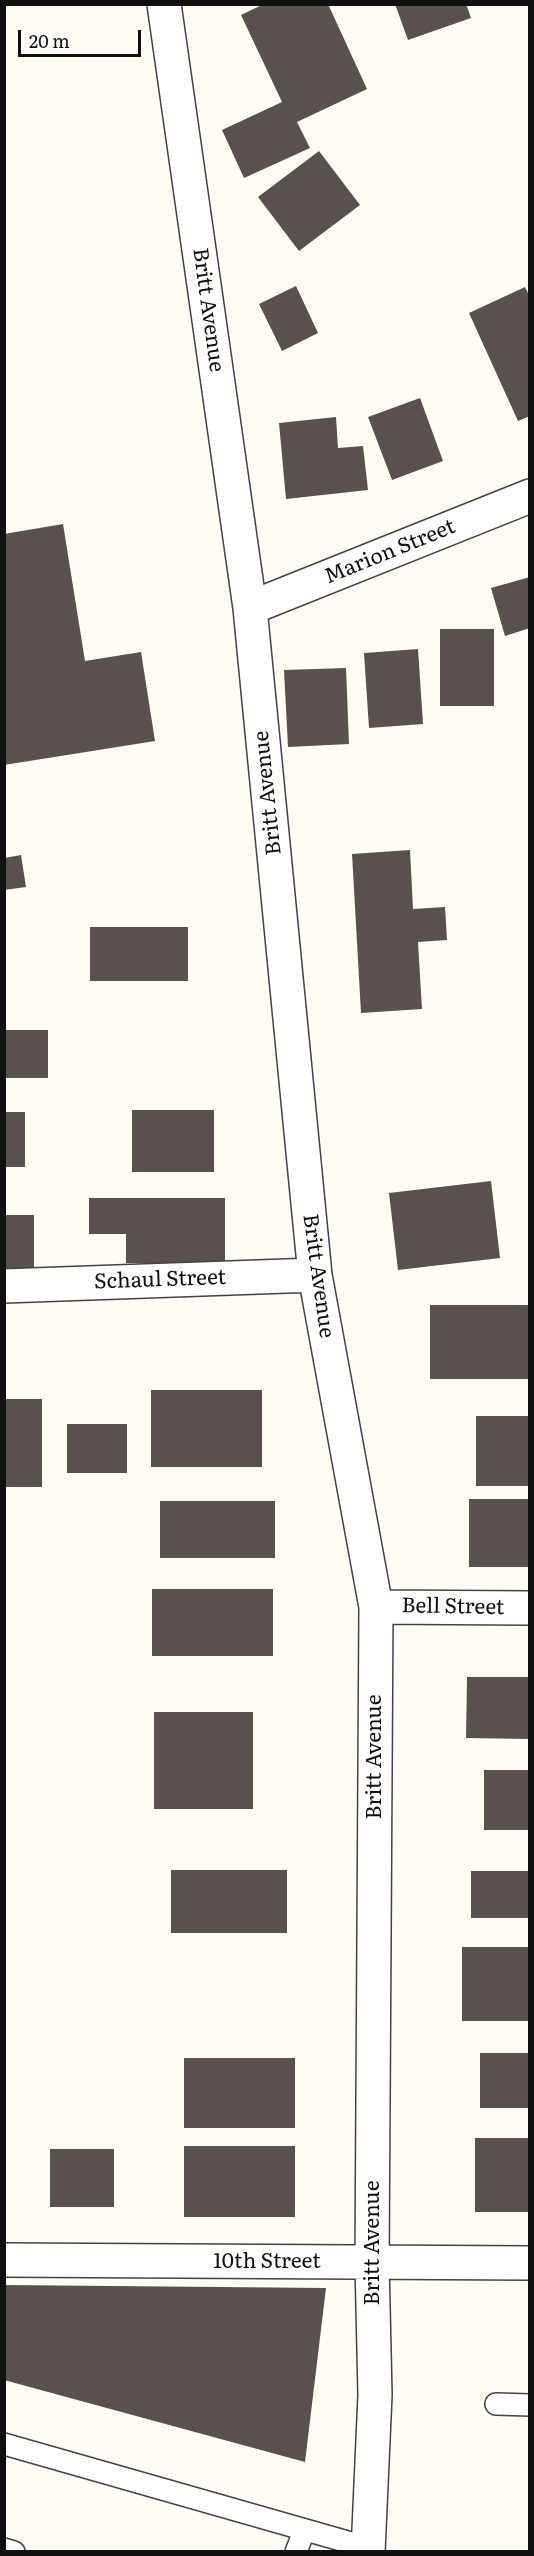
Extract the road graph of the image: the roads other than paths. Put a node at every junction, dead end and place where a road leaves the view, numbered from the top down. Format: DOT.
graph roads {
  1 [pos="164,4"];
  2 [pos="530,496"];
  3 [pos="250,608"];
  4 [pos="315,1275"];
  5 [pos="4,1286"];
  6 [pos="376,1607"];
  7 [pos="530,1608"];
  8 [pos="4,2260"];
  9 [pos="372,2263"];
  10 [pos="530,2263"];
  11 [pos="496,2404"];
  12 [pos="530,2405"];
  13 [pos="4,2444"];
  14 [pos="304,2530"];
  15 [pos="4,2549"];
  16 [pos="368,2550"];
  17 [pos="14,2552"];
  18 [pos="296,2552"];
  1 -- 3 [label="street, Britt Avenue"];
  2 -- 3 [label="street, Marion Street"];
  3 -- 4 [label="street, Britt Avenue"];
  4 -- 5 [label="street, Schaul Street"];
  4 -- 6 [label="street, Britt Avenue"];
  6 -- 7 [label="street, Bell Street"];
  6 -- 9 [label="street, Britt Avenue"];
  8 -- 9 [label="street, 10th Street"];
  9 -- 10 [label="street, 10th Street"];
  9 -- 16 [label="street, Britt Avenue"];
  11 -- 12 [label="lane"];
  13 -- 14 [label="lane"];
  14 -- 16 [label="lane"];
  14 -- 18 [label="lane"];
  15 -- 17 [label="lane"];
}
